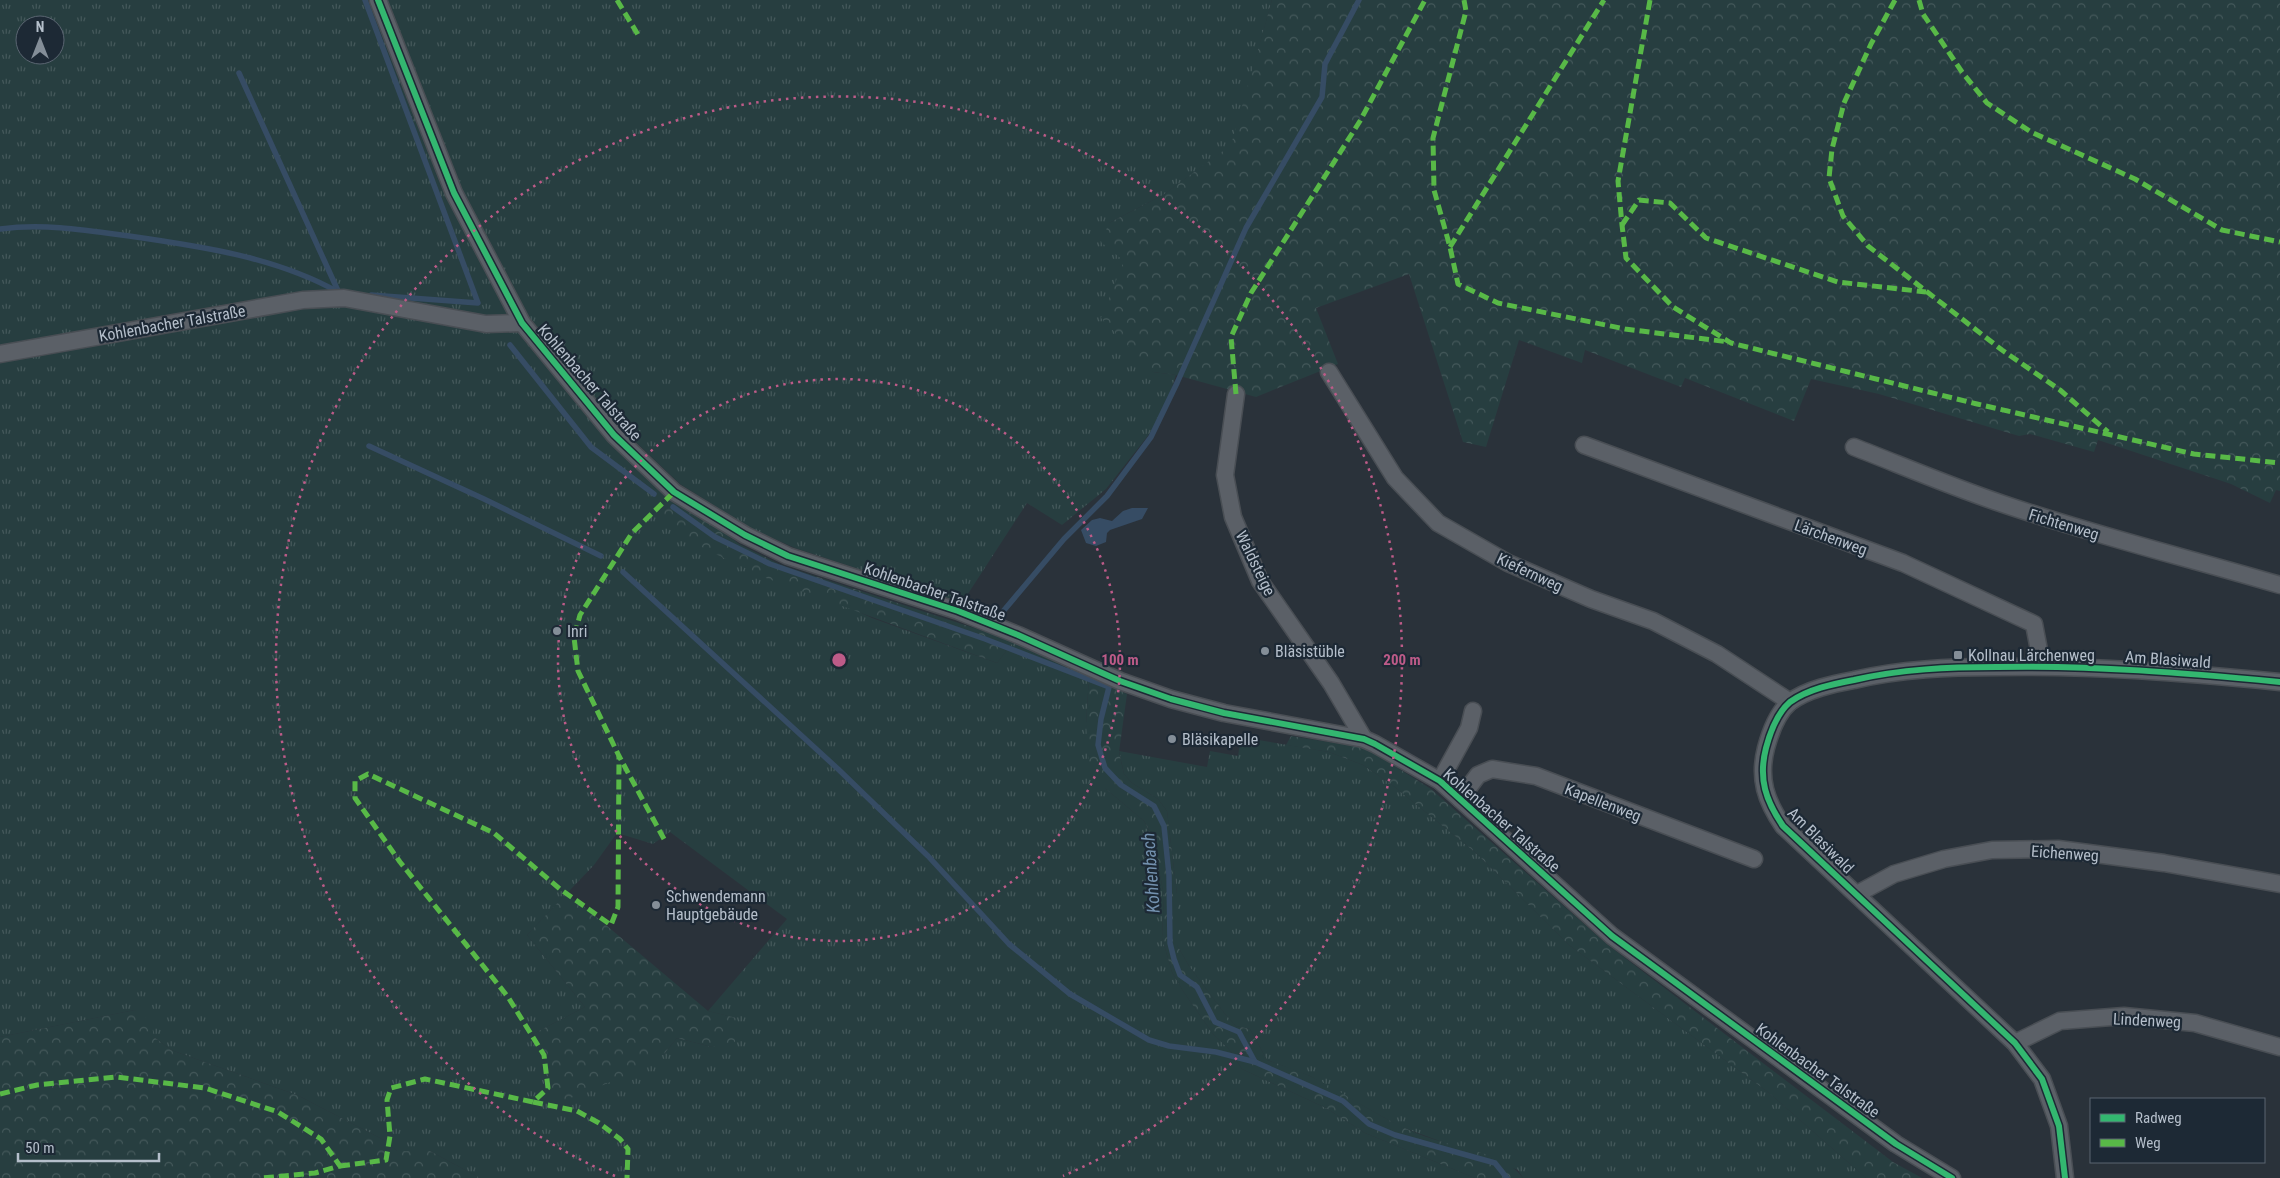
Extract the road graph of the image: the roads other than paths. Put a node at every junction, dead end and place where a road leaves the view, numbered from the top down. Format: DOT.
graph roads {
  1 [pos="378,0"];
  2 [pos="522,323"];
  3 [pos="0,354"];
  4 [pos="1329,372"];
  5 [pos="1236,394"];
  6 [pos="1584,444"];
  7 [pos="1854,447"];
  8 [pos="2280,585"];
  9 [pos="2042,666"];
  10 [pos="2280,682"];
  11 [pos="1790,702"];
  12 [pos="1473,711"];
  13 [pos="1364,739"];
  14 [pos="1440,781"];
  15 [pos="1460,799"];
  16 [pos="1754,859"];
  17 [pos="2280,884"];
  18 [pos="1857,894"];
  19 [pos="2015,1043"];
  20 [pos="2280,1047"];
  21 [pos="1952,1178"];
  22 [pos="2065,1178"];
  1 -- 2 [label="street, Kohlenbacher Talstraße"];
  2 -- 3 [label="street, Kohlenbacher Talstraße"];
  2 -- 13 [label="street, Kohlenbacher Talstraße"];
  4 -- 11 [label="street, Kiefernweg"];
  5 -- 13 [label="street, Waldsteige"];
  6 -- 9 [label="street, Lärchenweg"];
  7 -- 8 [label="street, Fichtenweg"];
  9 -- 10 [label="street, Am Blasiwald"];
  9 -- 11 [label="street, Am Blasiwald"];
  11 -- 18 [label="street, Am Blasiwald"];
  12 -- 14 [label="street"];
  13 -- 14 [label="street, Kohlenbacher Talstraße"];
  14 -- 15 [label="street, Kohlenbacher Talstraße"];
  15 -- 16 [label="street, Kapellenweg"];
  15 -- 21 [label="street, Kohlenbacher Talstraße"];
  17 -- 18 [label="street, Eichenweg"];
  18 -- 19 [label="street, Am Blasiwald"];
  19 -- 20 [label="street, Lindenweg"];
  19 -- 22 [label="street, Am Blasiwald"];
}
